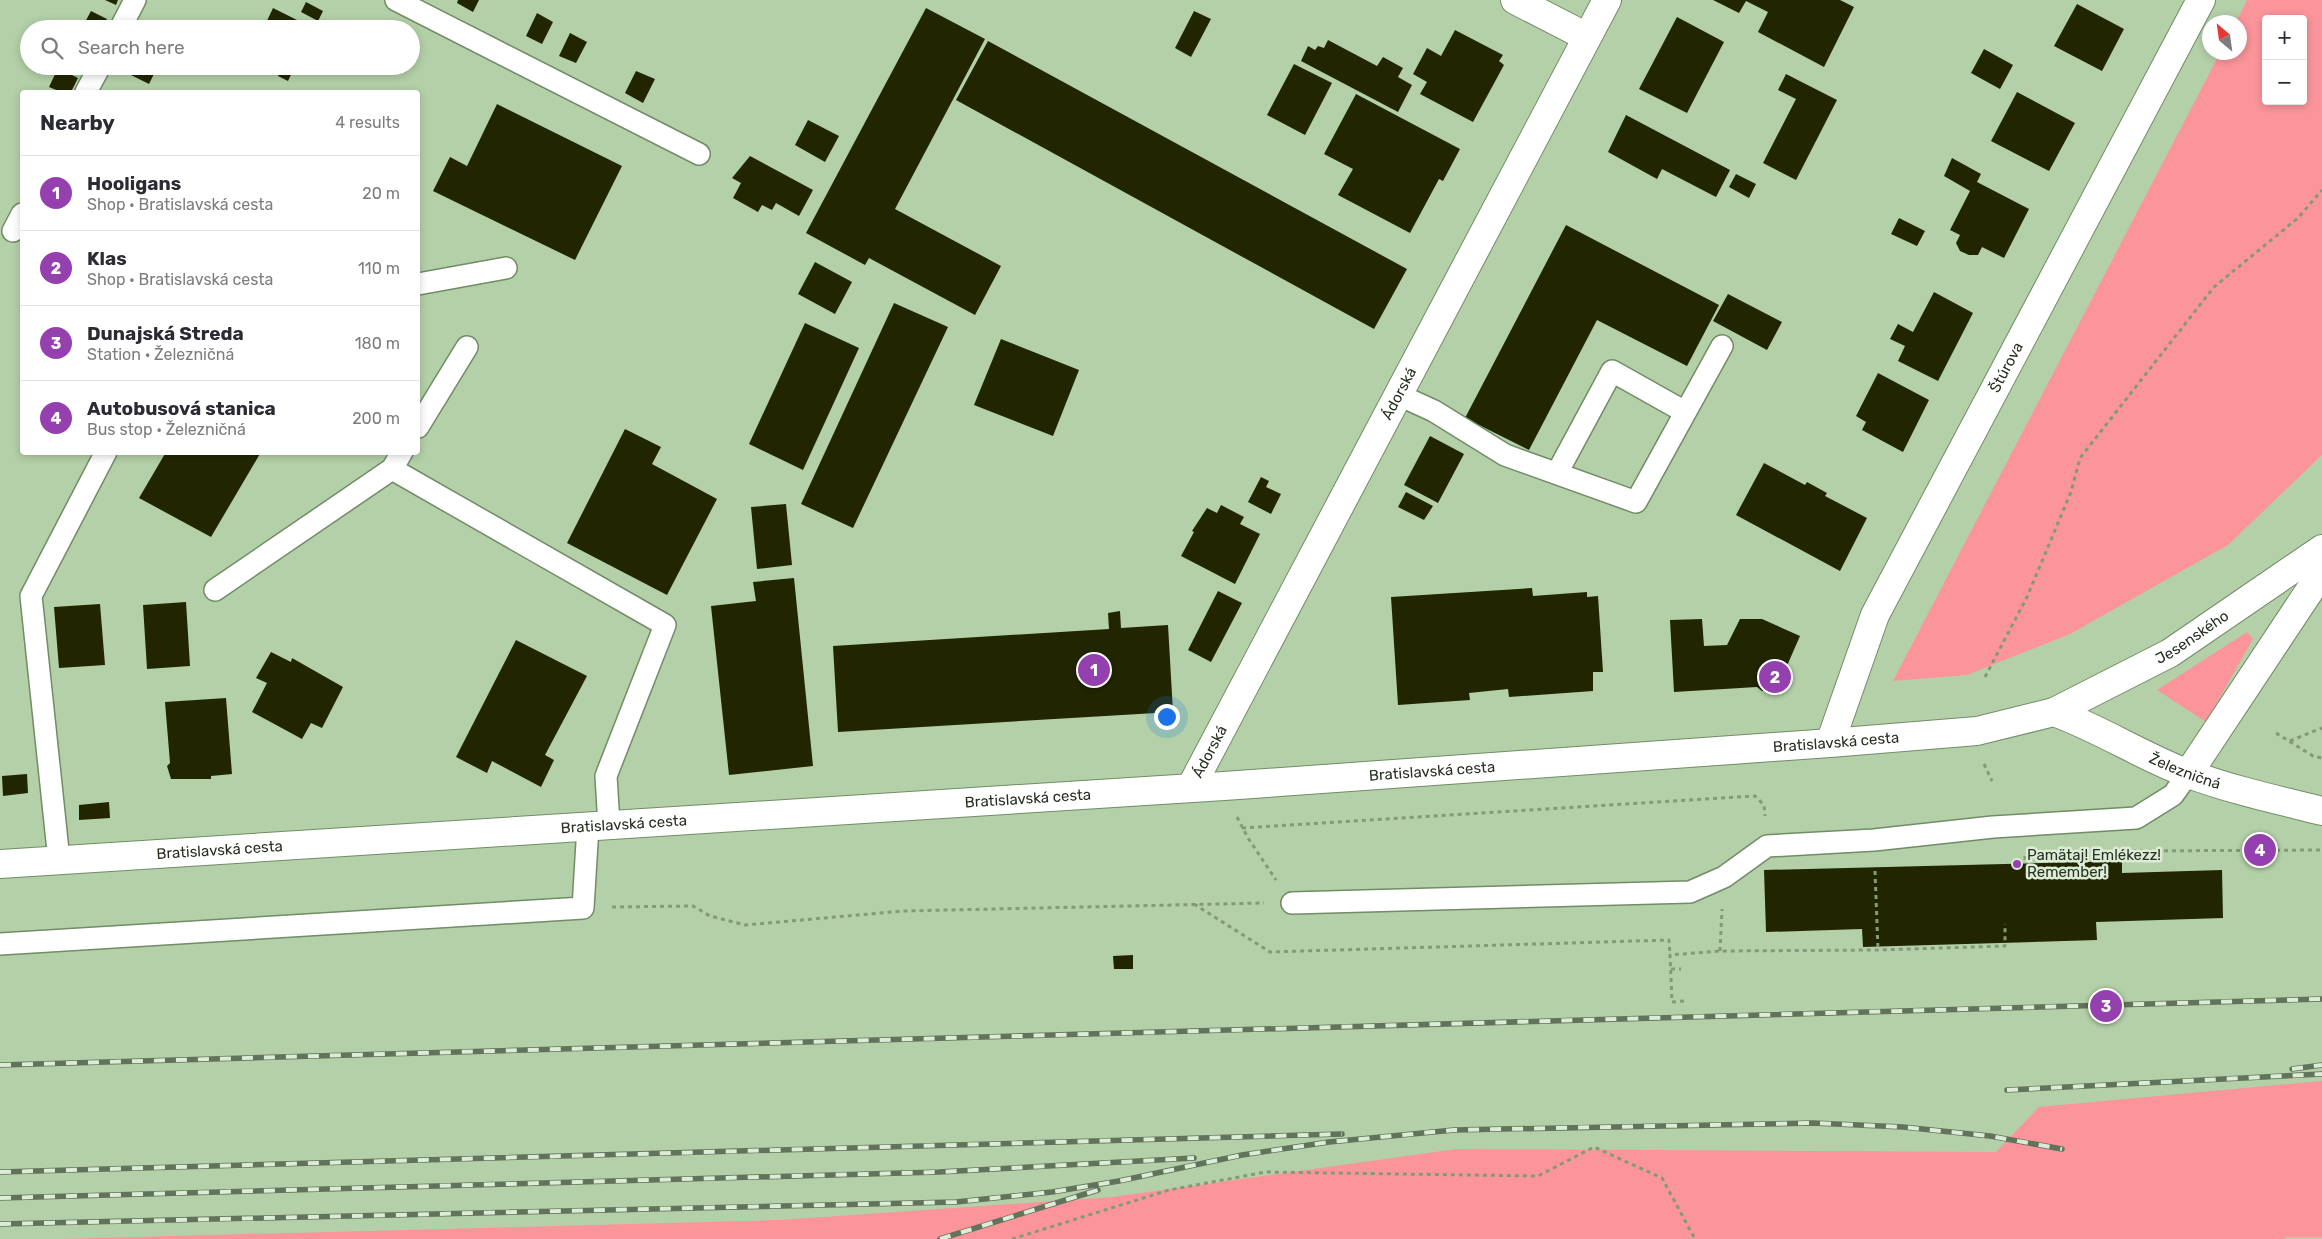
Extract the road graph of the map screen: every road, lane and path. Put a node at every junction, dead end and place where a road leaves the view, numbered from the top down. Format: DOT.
graph roads {
  1 [pos="135,0"];
  2 [pos="396,0"];
  3 [pos="1516,0"];
  4 [pos="1607,0"];
  5 [pos="2201,0"];
  6 [pos="125,20"];
  7 [pos="1587,37"];
  8 [pos="95,75"];
  9 [pos="87,90"];
  10 [pos="699,154"];
  11 [pos="2322,190"];
  12 [pos="506,268"];
  13 [pos="420,284"];
  14 [pos="1722,346"];
  15 [pos="466,347"];
  16 [pos="1398,395"];
  17 [pos="1685,412"];
  18 [pos="420,425"];
  19 [pos="104,455"];
  20 [pos="397,461"];
  21 [pos="1557,473"];
  22 [pos="2322,549"];
  23 [pos="2322,572"];
  24 [pos="215,590"];
  25 [pos="1985,677"];
  26 [pos="2054,712"];
  27 [pos="2322,728"];
  28 [pos="2276,733"];
  29 [pos="2289,741"];
  30 [pos="1830,743"];
  31 [pos="2322,758"];
  32 [pos="1984,764"];
  33 [pos="2188,774"];
  34 [pos="1992,781"];
  35 [pos="1224,786"];
  36 [pos="1192,787"];
  37 [pos="2322,811"];
  38 [pos="598,826"];
  39 [pos="1242,828"];
  40 [pos="1874,840"];
  41 [pos="1767,846"];
  42 [pos="2322,850"];
  43 [pos="2114,851"];
  44 [pos="2017,853"];
  45 [pos="59,860"];
  46 [pos="0,864"];
  47 [pos="2026,864"];
  48 [pos="1724,877"];
  49 [pos="1192,903"];
  50 [pos="1292,903"];
  51 [pos="583,908"];
  52 [pos="2005,924"];
  53 [pos="0,944"];
  54 [pos="1878,950"];
  55 [pos="1720,951"];
  56 [pos="1670,955"];
  57 [pos="1671,969"];
  58 [pos="1681,969"];
  59 [pos="1684,1001"];
  60 [pos="1012,1239"];
  61 [pos="1694,1239"];
  1 -- 6 [label="lane"];
  2 -- 10 [label="lane"];
  3 -- 7 [label="street"];
  4 -- 7 [label="street, Ádorská"];
  5 -- 30 [label="street, Štúrova"];
  7 -- 16 [label="street, Ádorská"];
  8 -- 9 [label="lane"];
  11 -- 25 [label="path"];
  12 -- 13 [label="lane"];
  14 -- 17 [label="lane"];
  15 -- 18 [label="lane"];
  16 -- 21 [label="lane"];
  16 -- 36 [label="street, Ádorská"];
  17 -- 21 [label="lane"];
  17 -- 21 [label="lane"];
  19 -- 45 [label="lane"];
  20 -- 24 [label="lane"];
  20 -- 38 [label="lane"];
  22 -- 26 [label="street, Jesenského"];
  23 -- 33 [label="street"];
  26 -- 30 [label="street, Bratislavská cesta"];
  26 -- 33 [label="street, Železničná"];
  27 -- 29 [label="path"];
  28 -- 29 [label="path"];
  29 -- 31 [label="path"];
  30 -- 35 [label="street, Bratislavská cesta"];
  32 -- 34 [label="path"];
  33 -- 37 [label="street, Železničná"];
  33 -- 40 [label="lane"];
  35 -- 36 [label="street, Bratislavská cesta"];
  35 -- 39 [label="path"];
  36 -- 38 [label="street, Bratislavská cesta"];
  38 -- 45 [label="street, Bratislavská cesta"];
  38 -- 51 [label="lane"];
  39 -- 41 [label="path"];
  39 -- 50 [label="path"];
  40 -- 41 [label="lane"];
  40 -- 54 [label="path"];
  41 -- 48 [label="lane"];
  42 -- 43 [label="path"];
  44 -- 47 [label="path"];
  45 -- 46 [label="street, Bratislavská cesta"];
  48 -- 50 [label="lane"];
  48 -- 55 [label="path"];
  49 -- 50 [label="path"];
  49 -- 51 [label="path"];
  49 -- 56 [label="path"];
  51 -- 53 [label="lane"];
  52 -- 54 [label="path"];
  54 -- 55 [label="path"];
  55 -- 56 [label="path"];
  56 -- 57 [label="path"];
  57 -- 58 [label="path"];
  57 -- 59 [label="path"];
  60 -- 61 [label="path"];
}
